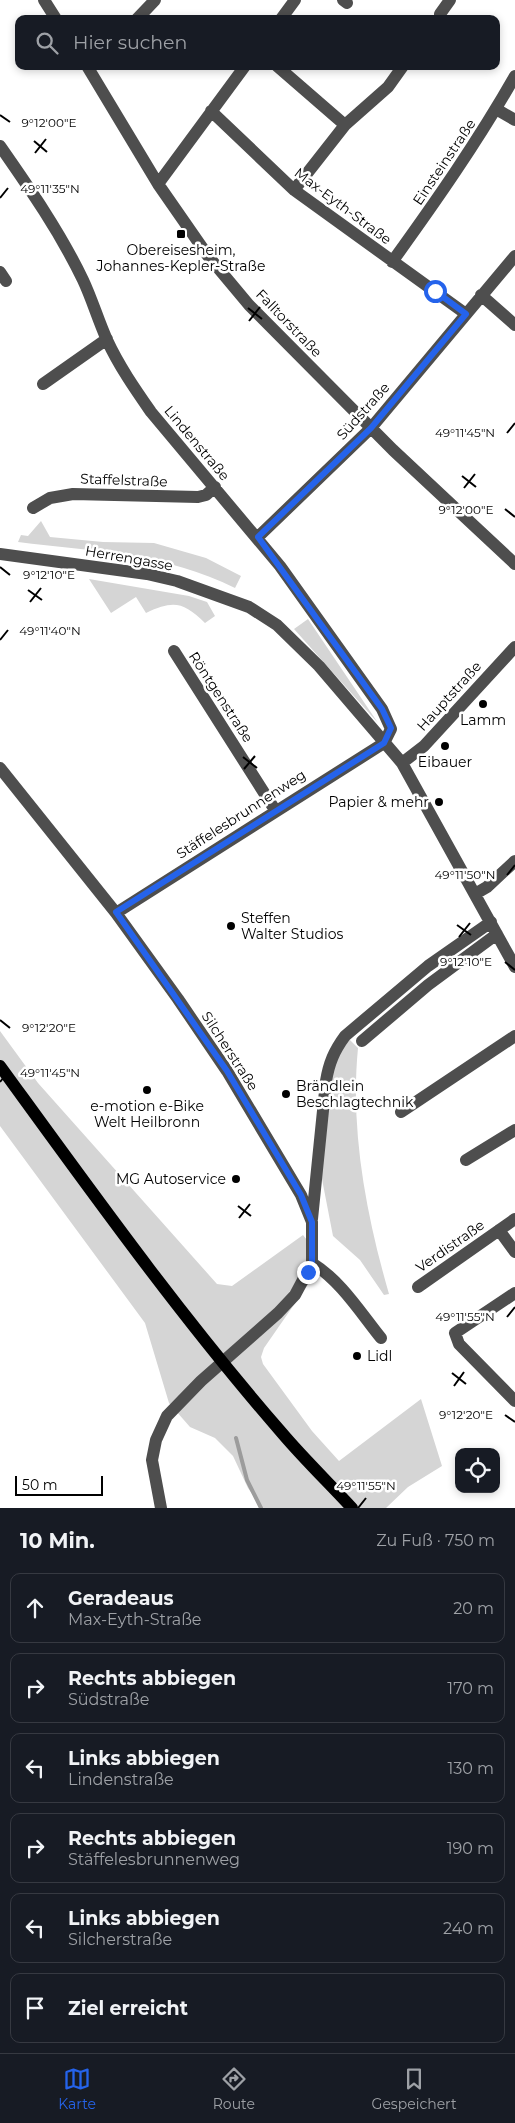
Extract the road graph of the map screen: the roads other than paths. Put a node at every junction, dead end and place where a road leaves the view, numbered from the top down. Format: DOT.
graph roads {
  1 [pos="44,0"];
  2 [pos="155,0"];
  3 [pos="295,0"];
  4 [pos="450,0"];
  5 [pos="440,14"];
  6 [pos="53,15"];
  7 [pos="142,15"];
  8 [pos="284,15"];
  9 [pos="92,70"];
  10 [pos="242,70"];
  11 [pos="282,70"];
  12 [pos="400,70"];
  13 [pos="514,82"];
  14 [pos="496,109"];
  15 [pos="211,111"];
  16 [pos="515,120"];
  17 [pos="344,125"];
  18 [pos="0,146"];
  19 [pos="158,184"];
  20 [pos="294,190"];
  21 [pos="515,256"];
  22 [pos="392,262"];
  23 [pos="481,295"];
  24 [pos="466,314"];
  25 [pos="515,325"];
  26 [pos="106,339"];
  27 [pos="43,384"];
  28 [pos="371,428"];
  29 [pos="215,487"];
  30 [pos="33,508"];
  31 [pos="258,537"];
  32 [pos="0,554"];
  33 [pos="515,564"];
  34 [pos="515,647"];
  35 [pos="174,651"];
  36 [pos="384,743"];
  37 [pos="402,763"];
  38 [pos="0,768"];
  39 [pos="275,810"];
  40 [pos="515,861"];
  41 [pos="475,894"];
  42 [pos="116,912"];
  43 [pos="494,928"];
  44 [pos="515,967"];
  45 [pos="515,1036"];
  46 [pos="362,1041"];
  47 [pos="0,1066"];
  48 [pos="401,1112"];
  49 [pos="515,1130"];
  50 [pos="466,1160"];
  51 [pos="515,1219"];
  52 [pos="312,1222"];
  53 [pos="499,1230"];
  54 [pos="515,1252"];
  55 [pos="312,1263"];
  56 [pos="418,1287"];
  57 [pos="515,1293"];
  58 [pos="382,1338"];
  59 [pos="223,1362"];
  60 [pos="515,1401"];
  61 [pos="161,1508"];
  62 [pos="352,1508"];
  1 -- 6 [label="street"];
  2 -- 7 [label="street"];
  3 -- 8 [label="street"];
  4 -- 5 [label="street"];
  9 -- 19 [label="street, Falltorstraße"];
  10 -- 15 [label="street"];
  11 -- 17 [label="street"];
  12 -- 17 [label="street"];
  13 -- 14 [label="street, Einsteinstraße"];
  14 -- 16 [label="street"];
  14 -- 22 [label="street, Einsteinstraße"];
  15 -- 19 [label="street"];
  15 -- 20 [label="street, Max-Eyth-Straße"];
  17 -- 20 [label="street"];
  18 -- 26 [label="street, Lindenstraße"];
  19 -- 28 [label="street, Falltorstraße"];
  20 -- 22 [label="street, Max-Eyth-Straße"];
  21 -- 23 [label="street, Südstraße"];
  22 -- 24 [label="street, Max-Eyth-Straße"];
  23 -- 24 [label="street, Südstraße"];
  23 -- 25 [label="street"];
  24 -- 28 [label="street, Südstraße"];
  26 -- 27 [label="street"];
  26 -- 29 [label="street, Lindenstraße"];
  28 -- 31 [label="street, Südstraße"];
  28 -- 33 [label="street, Falltorstraße"];
  29 -- 30 [label="street, Staffelstraße"];
  29 -- 31 [label="street, Lindenstraße"];
  31 -- 36 [label="street, Lindenstraße"];
  32 -- 36 [label="street, Herrengasse"];
  34 -- 37 [label="street, Hauptstraße"];
  35 -- 39 [label="street, Röntgenstraße"];
  36 -- 37 [label="street, Herrengasse"];
  36 -- 39 [label="street, Stäffelesbrunnenweg"];
  37 -- 41 [label="street, Herrengasse"];
  38 -- 42 [label="street, Silcherstraße"];
  39 -- 42 [label="street, Stäffelesbrunnenweg"];
  40 -- 41 [label="street"];
  41 -- 43 [label="street, Herrengasse"];
  42 -- 52 [label="street, Silcherstraße"];
  43 -- 44 [label="street, Herrengasse"];
  43 -- 46 [label="street"];
  43 -- 52 [label="street"];
  45 -- 48 [label="street"];
  47 -- 59 [label="main road"];
  49 -- 50 [label="street"];
  51 -- 53 [label="street, Verdistraße"];
  52 -- 55 [label="street, Silcherstraße"];
  53 -- 54 [label="street, Verdistraße"];
  53 -- 56 [label="street, Verdistraße"];
  55 -- 58 [label="street"];
  55 -- 59 [label="street, Silcherstraße"];
  57 -- 60 [label="street"];
  59 -- 61 [label="street, Silcherstraße"];
  59 -- 62 [label="main road"];
}
